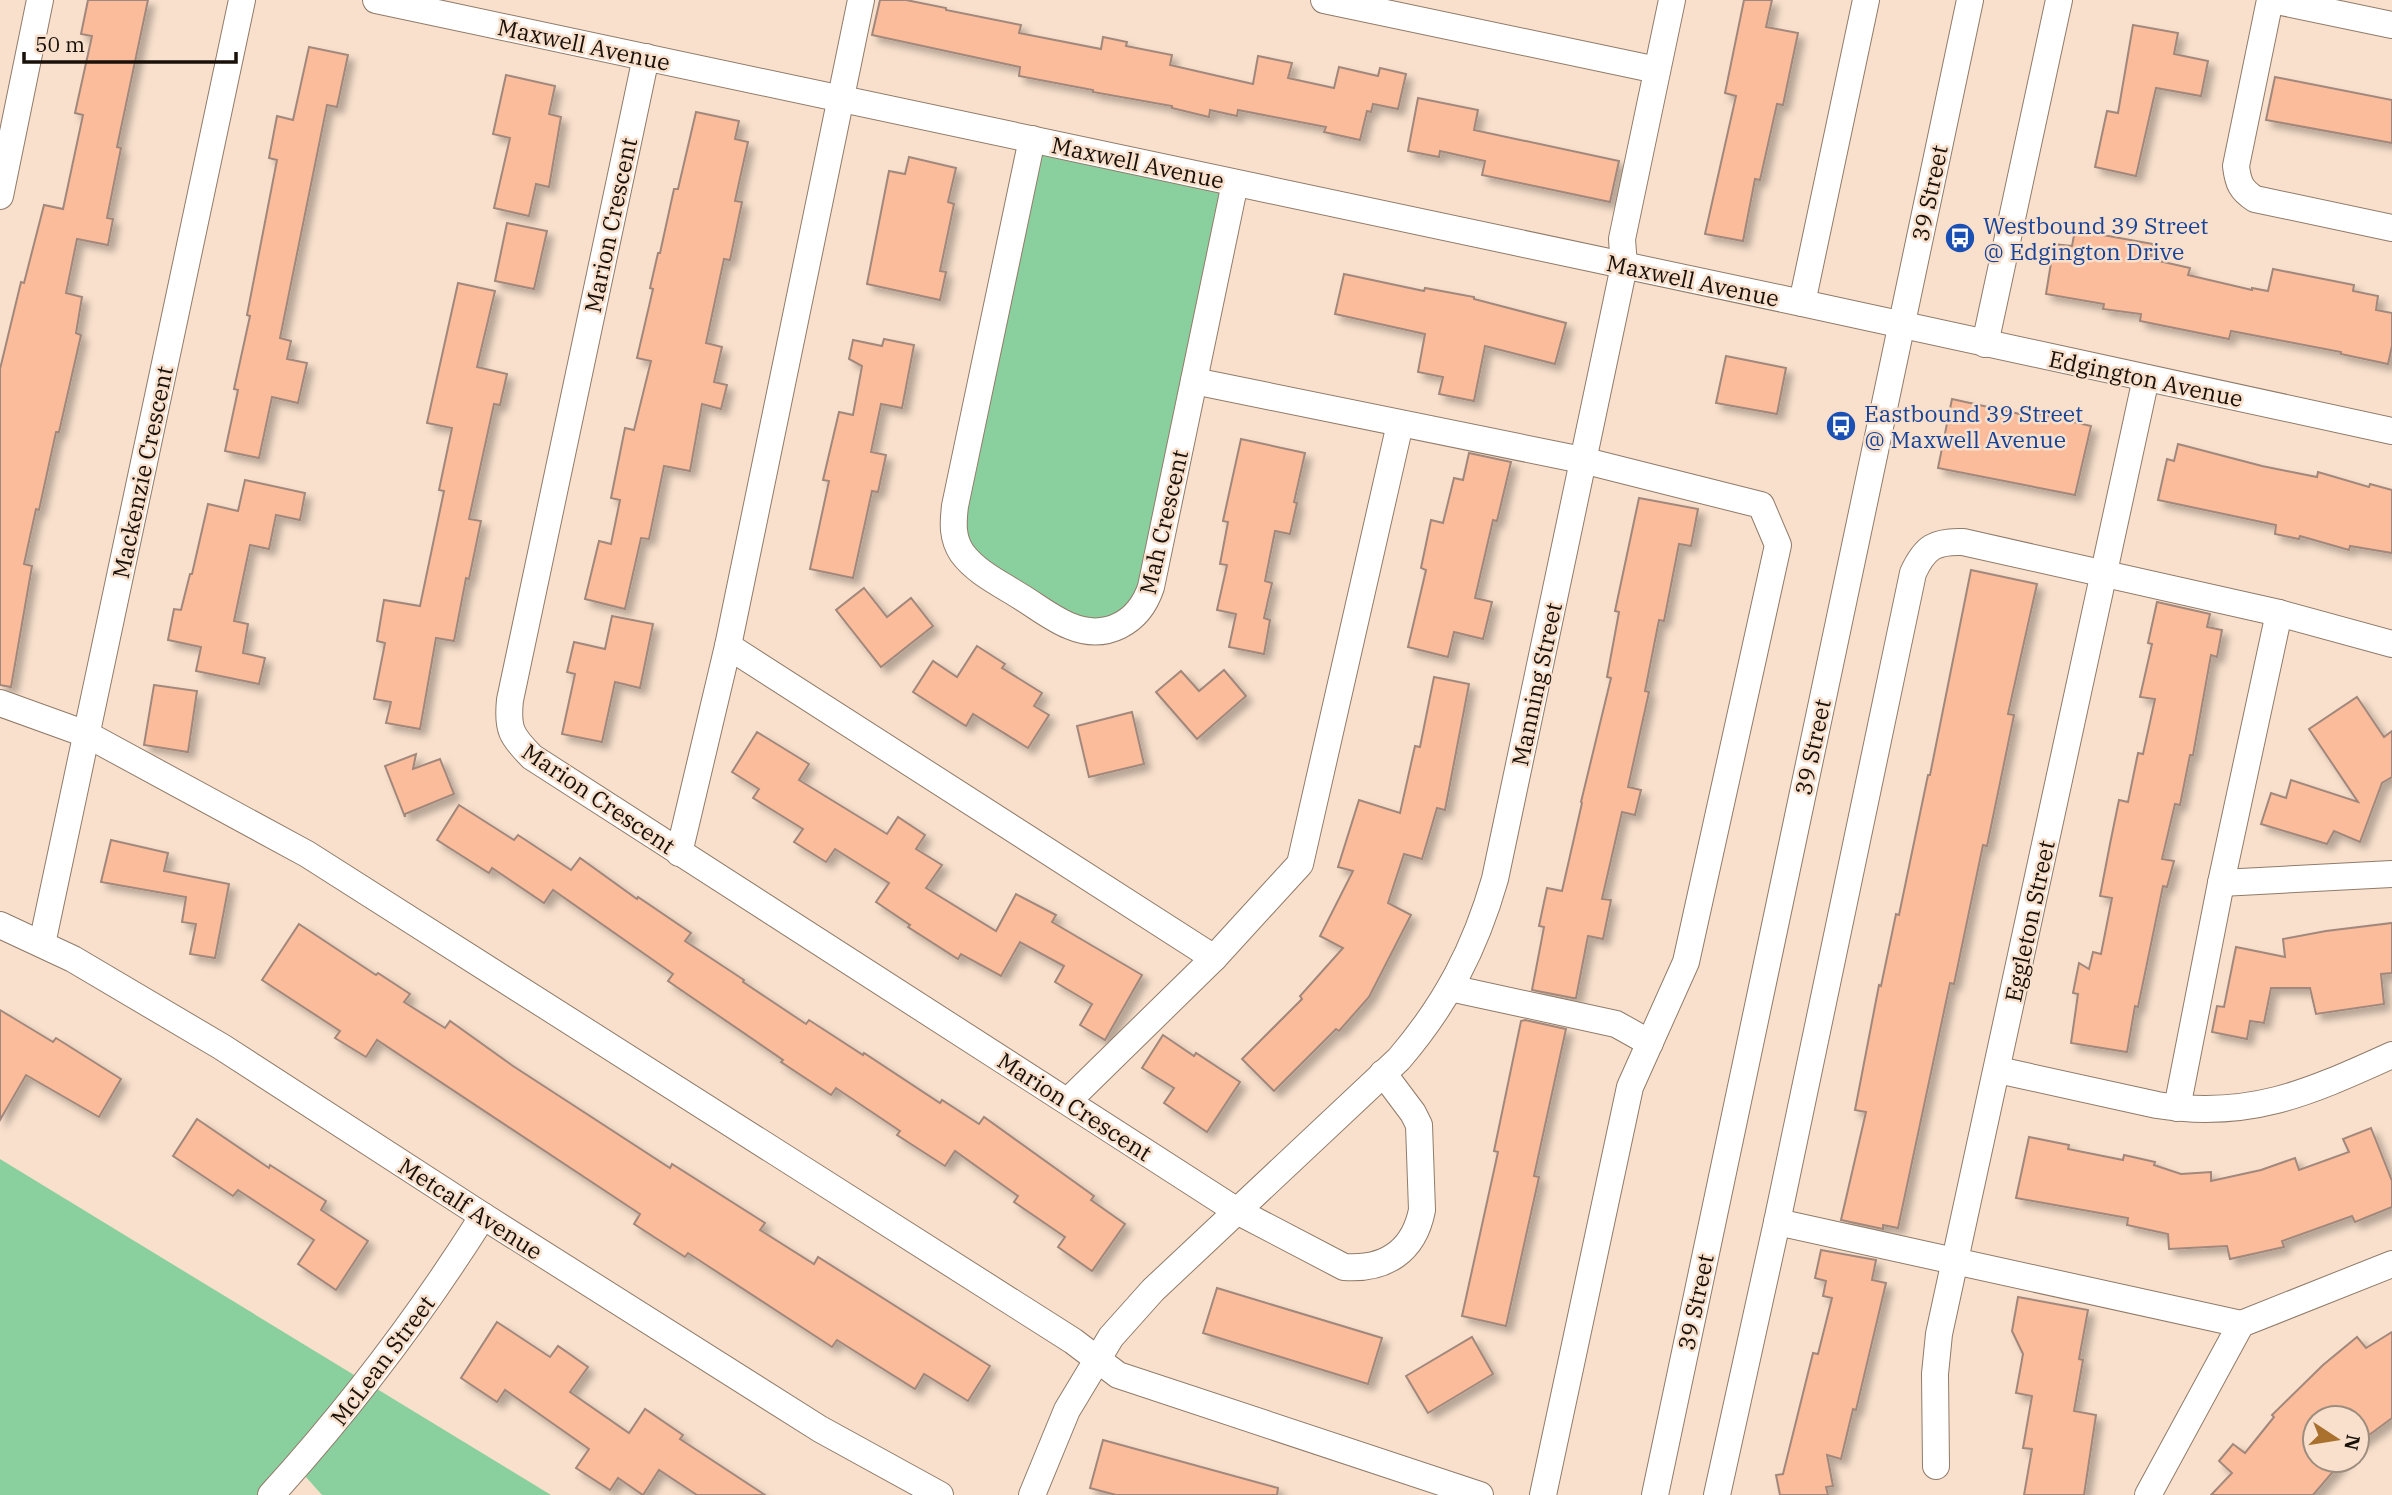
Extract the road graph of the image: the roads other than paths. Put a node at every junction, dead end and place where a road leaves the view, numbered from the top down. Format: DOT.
graph roads {
  1 [pos="40,0"];
  2 [pos="242,0"];
  3 [pos="376,0"];
  4 [pos="861,0"];
  5 [pos="1324,0"];
  6 [pos="1672,0"];
  7 [pos="1866,0"];
  8 [pos="1970,0"];
  9 [pos="2059,0"];
  10 [pos="2271,0"];
  11 [pos="2392,26"];
  12 [pos="646,57"];
  13 [pos="1657,70"];
  14 [pos="840,99"];
  15 [pos="1032,139"];
  16 [pos="1235,183"];
  17 [pos="0,196"];
  18 [pos="2392,228"];
  19 [pos="1624,266"];
  20 [pos="1802,303"];
  21 [pos="1900,326"];
  22 [pos="1985,344"];
  23 [pos="2146,378"];
  24 [pos="1194,381"];
  25 [pos="1400,424"];
  26 [pos="2392,431"];
  27 [pos="1582,460"];
  28 [pos="2103,573"];
  29 [pos="2278,613"];
  30 [pos="2392,644"];
  31 [pos="728,646"];
  32 [pos="0,702"];
  33 [pos="86,734"];
  34 [pos="679,853"];
  35 [pos="2392,874"];
  36 [pos="2221,883"];
  37 [pos="0,925"];
  38 [pos="42,944"];
  39 [pos="1214,958"];
  40 [pos="1450,988"];
  41 [pos="1650,1043"];
  42 [pos="2392,1055"];
  43 [pos="1998,1070"];
  44 [pos="1383,1073"];
  45 [pos="1068,1101"];
  46 [pos="2177,1108"];
  47 [pos="1237,1211"];
  48 [pos="483,1216"];
  49 [pos="1777,1222"];
  50 [pos="1955,1261"];
  51 [pos="2392,1264"];
  52 [pos="2241,1324"];
  53 [pos="1096,1359"];
  54 [pos="1936,1466"];
  55 [pos="271,1495"];
  56 [pos="940,1495"];
  57 [pos="1032,1495"];
  58 [pos="1480,1495"];
  59 [pos="1543,1495"];
  60 [pos="1654,1495"];
  61 [pos="1717,1495"];
  62 [pos="2148,1495"];
  1 -- 17 [label="street"];
  2 -- 33 [label="street, Mackenzie Crescent"];
  3 -- 12 [label="street, Maxwell Avenue"];
  4 -- 14 [label="street"];
  5 -- 13 [label="street"];
  6 -- 13 [label="street, Manning Street"];
  7 -- 20 [label="street"];
  8 -- 21 [label="street, 39 Street"];
  9 -- 22 [label="street"];
  10 -- 11 [label="street"];
  10 -- 18 [label="street"];
  12 -- 14 [label="street, Maxwell Avenue"];
  12 -- 34 [label="street, Marion Crescent"];
  13 -- 19 [label="street, Manning Street"];
  14 -- 15 [label="street, Maxwell Avenue"];
  14 -- 31 [label="street"];
  15 -- 16 [label="street, Maxwell Avenue"];
  15 -- 24 [label="street, Mah Crescent"];
  16 -- 19 [label="street, Maxwell Avenue"];
  16 -- 24 [label="street, Mah Crescent"];
  19 -- 20 [label="street, Maxwell Avenue"];
  19 -- 27 [label="street, Manning Street"];
  20 -- 21 [label="street, Maxwell Avenue"];
  21 -- 22 [label="street, Edgington Avenue"];
  21 -- 60 [label="street, 39 Street"];
  22 -- 23 [label="street, Edgington Avenue"];
  23 -- 26 [label="street, Edgington Avenue"];
  23 -- 28 [label="street, Eggleton Street"];
  24 -- 25 [label="street"];
  25 -- 27 [label="street"];
  25 -- 39 [label="street"];
  27 -- 40 [label="street, Manning Street"];
  27 -- 41 [label="street"];
  28 -- 29 [label="street"];
  28 -- 43 [label="street, Eggleton Street"];
  28 -- 49 [label="street"];
  29 -- 30 [label="street"];
  29 -- 36 [label="street"];
  31 -- 34 [label="street"];
  31 -- 39 [label="street"];
  32 -- 33 [label="street"];
  33 -- 38 [label="street, Mackenzie Crescent"];
  33 -- 53 [label="street"];
  34 -- 45 [label="street, Marion Crescent"];
  35 -- 36 [label="street"];
  36 -- 46 [label="street"];
  37 -- 38 [label="street, Metcalf Avenue"];
  38 -- 48 [label="street, Metcalf Avenue"];
  39 -- 45 [label="street"];
  40 -- 41 [label="street"];
  40 -- 44 [label="street, Manning Street"];
  41 -- 59 [label="street"];
  42 -- 46 [label="street"];
  43 -- 46 [label="street"];
  43 -- 50 [label="street, Eggleton Street"];
  44 -- 47 [label="street, Manning Street"];
  44 -- 47 [label="street"];
  45 -- 47 [label="street, Marion Crescent"];
  47 -- 53 [label="street, Manning Street"];
  48 -- 55 [label="street, McLean Street"];
  48 -- 56 [label="street, Metcalf Avenue"];
  49 -- 50 [label="street"];
  49 -- 61 [label="street"];
  50 -- 52 [label="street"];
  50 -- 54 [label="street, Eggleton Street"];
  51 -- 52 [label="street"];
  52 -- 62 [label="street"];
  53 -- 57 [label="street, Manning Street"];
  53 -- 58 [label="street"];
}
